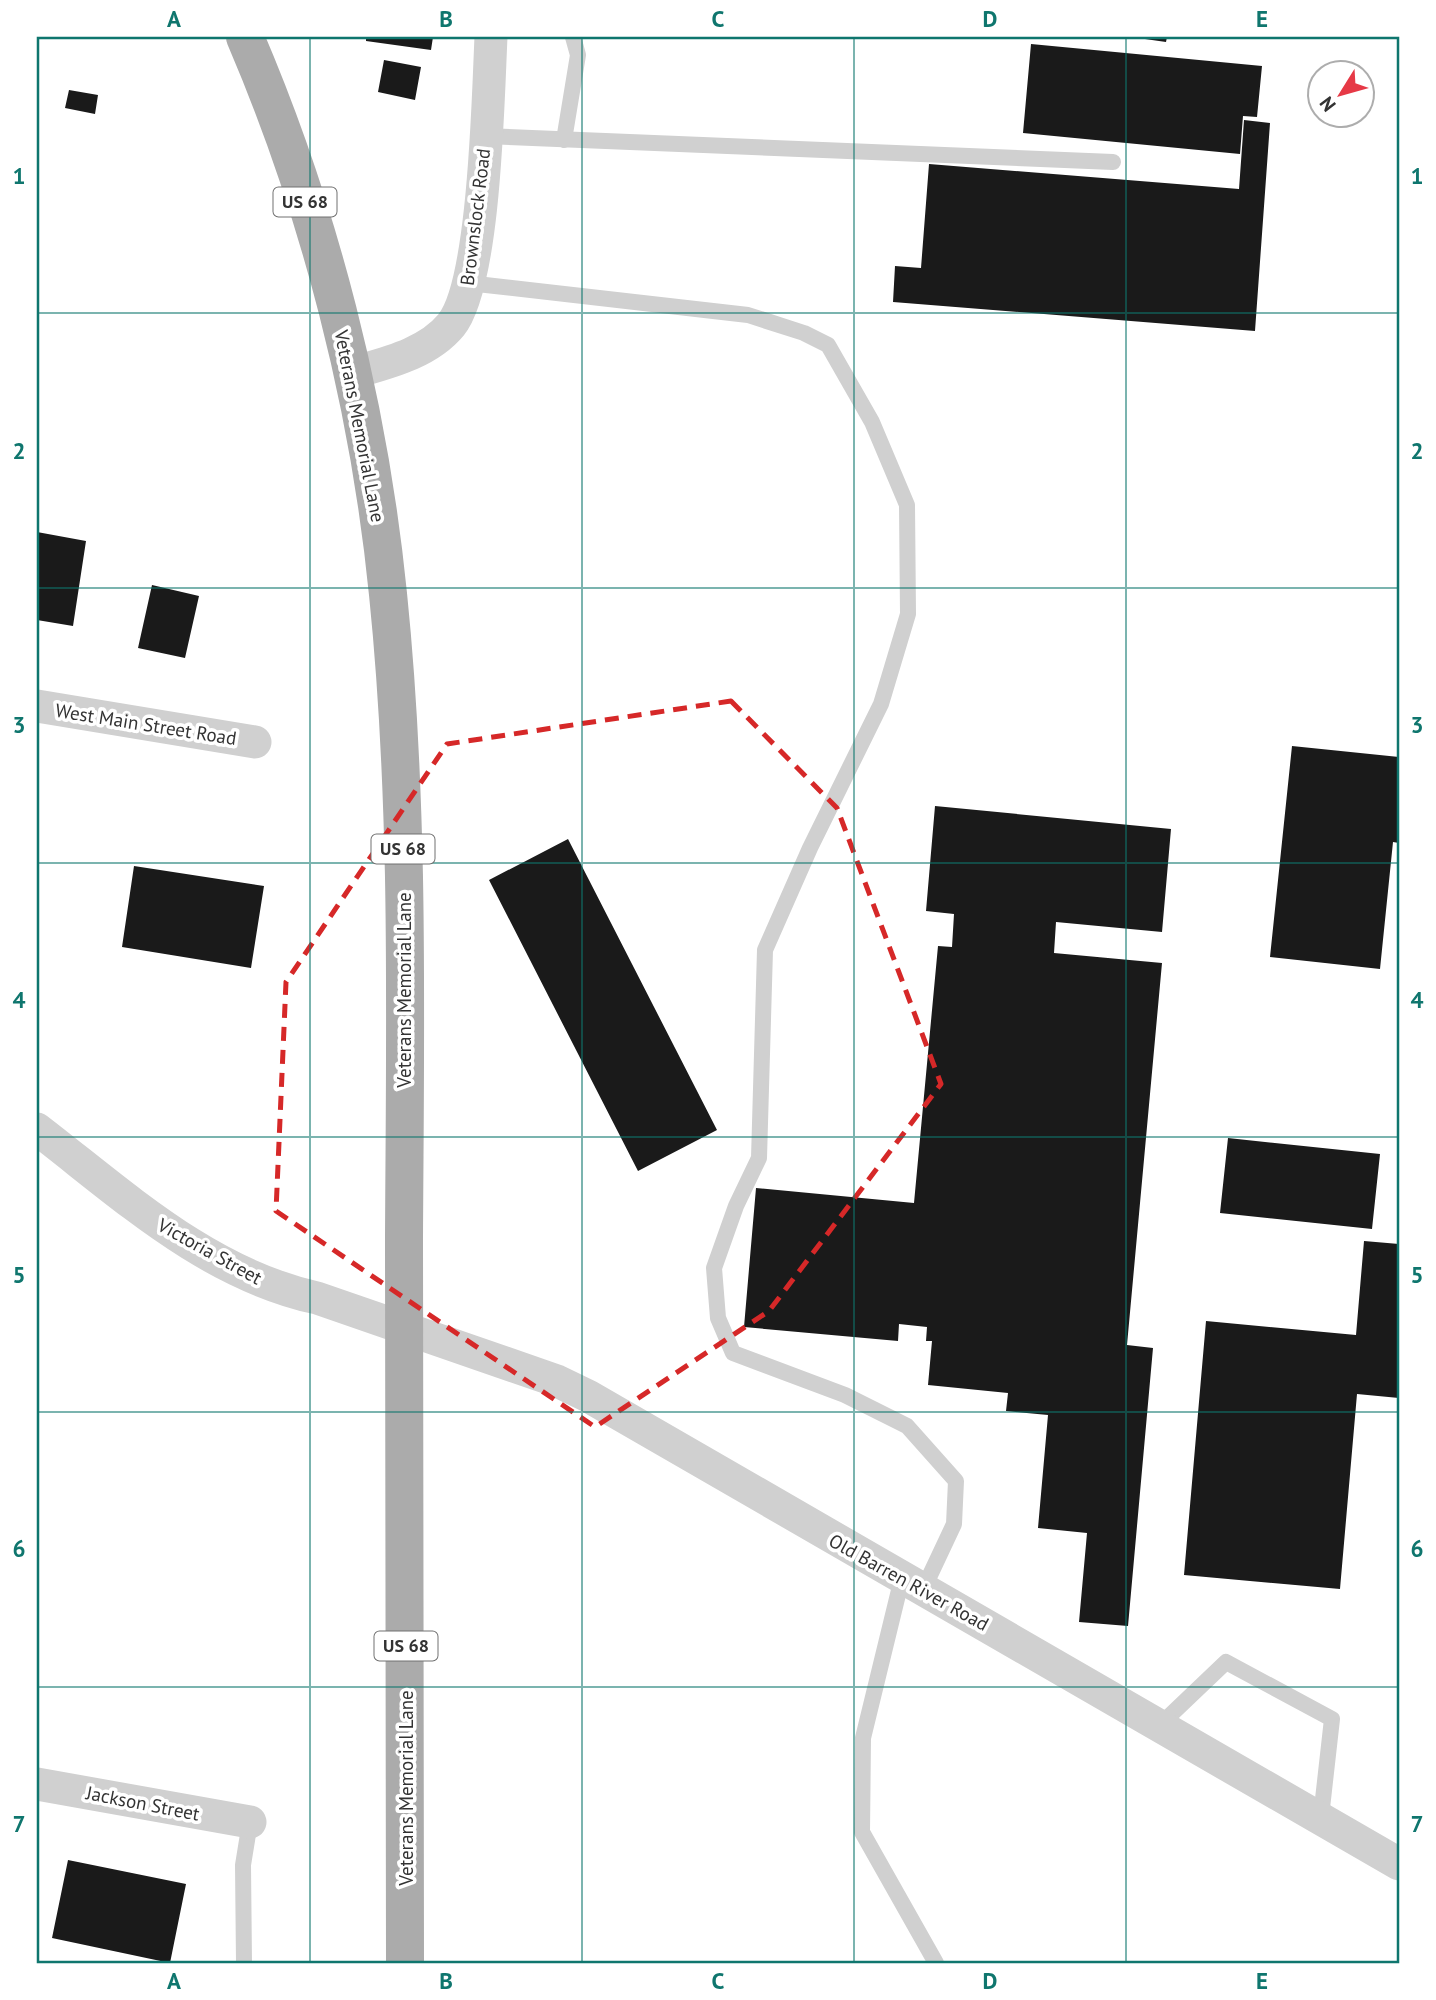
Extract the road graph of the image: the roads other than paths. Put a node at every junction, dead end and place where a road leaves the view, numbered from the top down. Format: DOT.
graph roads {
  1 [pos="244,37"];
  2 [pos="491,37"];
  3 [pos="573,37"];
  4 [pos="485,136"];
  5 [pos="564,140"];
  6 [pos="1113,162"];
  7 [pos="468,283"];
  8 [pos="352,373"];
  9 [pos="37,706"];
  10 [pos="255,742"];
  11 [pos="37,1129"];
  12 [pos="406,1329"];
  13 [pos="913,1584"];
  14 [pos="1161,1724"];
  15 [pos="37,1784"];
  16 [pos="1321,1817"];
  17 [pos="250,1822"];
  18 [pos="1399,1864"];
  19 [pos="244,1963"];
  20 [pos="405,1963"];
  21 [pos="936,1963"];
  1 -- 8 [label="main road, Veterans Memorial Lane / US 68"];
  2 -- 4 [label="street, Brownslock Road"];
  3 -- 5 [label="lane"];
  4 -- 5 [label="lane"];
  4 -- 7 [label="street, Brownslock Road"];
  5 -- 6 [label="lane"];
  7 -- 8 [label="street, Brownslock Road"];
  7 -- 13 [label="lane"];
  8 -- 12 [label="main road, Veterans Memorial Lane / US 68"];
  9 -- 10 [label="street, West Main Street Road"];
  11 -- 12 [label="street, Victoria Street"];
  12 -- 13 [label="street, Old Barren River Road"];
  12 -- 20 [label="main road, Veterans Memorial Lane / US 68"];
  13 -- 14 [label="street, Old Barren River Road"];
  13 -- 21 [label="lane"];
  14 -- 16 [label="street, Old Barren River Road"];
  14 -- 16 [label="lane"];
  15 -- 17 [label="street, Jackson Street"];
  16 -- 18 [label="street, Old Barren River Road"];
  17 -- 19 [label="lane"];
}
